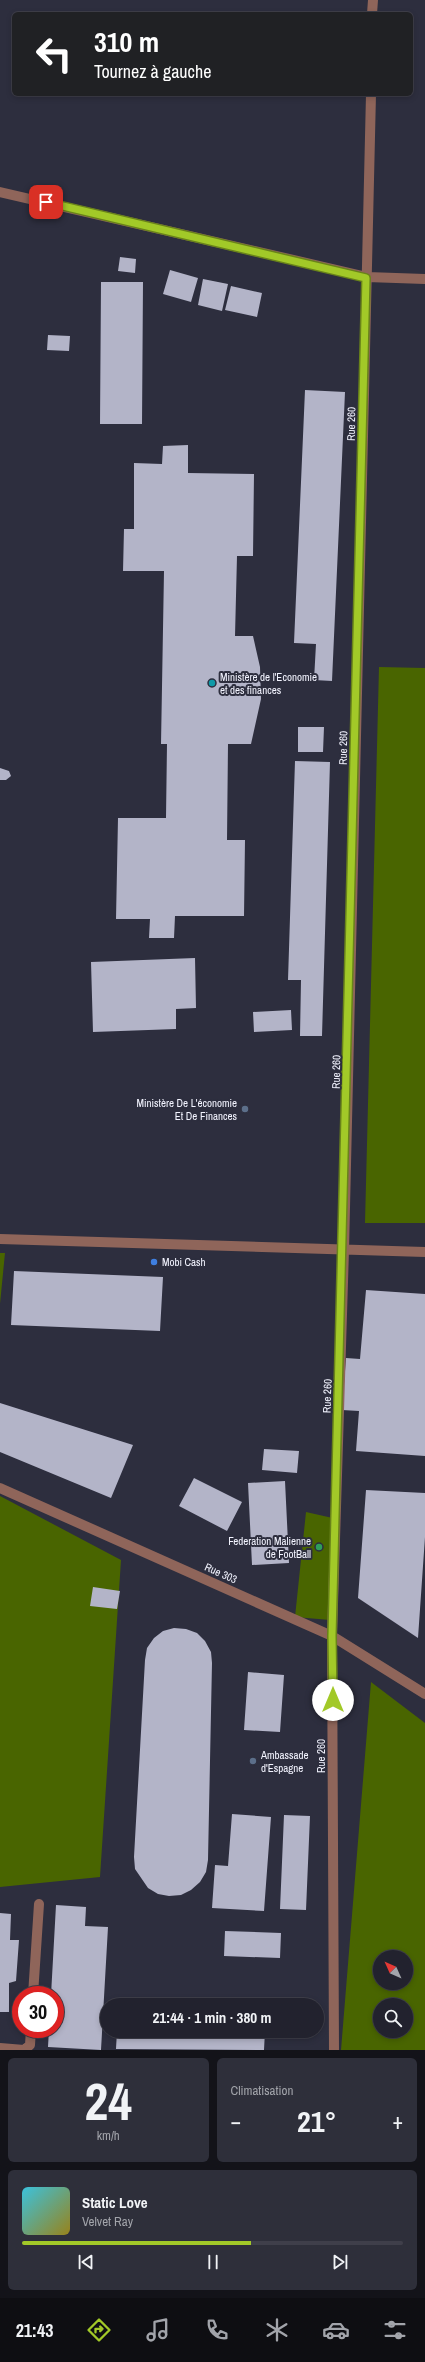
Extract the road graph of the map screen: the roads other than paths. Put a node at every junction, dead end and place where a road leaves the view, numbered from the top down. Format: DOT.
graph roads {
  1 [pos="373,0"];
  2 [pos="372,12"];
  3 [pos="371,96"];
  4 [pos="0,192"];
  5 [pos="366,278"];
  6 [pos="425,279"];
  7 [pos="0,1238"];
  8 [pos="344,1250"];
  9 [pos="425,1252"];
  10 [pos="0,1488"];
  11 [pos="332,1636"];
  12 [pos="425,1694"];
  13 [pos="39,1904"];
  14 [pos="34,1986"];
  15 [pos="30,2038"];
  16 [pos="0,2048"];
  17 [pos="334,2050"];
  1 -- 2 [label="street"];
  3 -- 5 [label="street, Rue 260"];
  4 -- 5 [label="street"];
  5 -- 6 [label="street"];
  5 -- 8 [label="street, Rue 260"];
  7 -- 8 [label="street"];
  8 -- 9 [label="street"];
  8 -- 11 [label="street, Rue 260"];
  10 -- 11 [label="street, Rue 303"];
  11 -- 12 [label="street, Rue 303"];
  11 -- 17 [label="street, Rue 260"];
  13 -- 14 [label="street"];
  15 -- 16 [label="street"];
}
